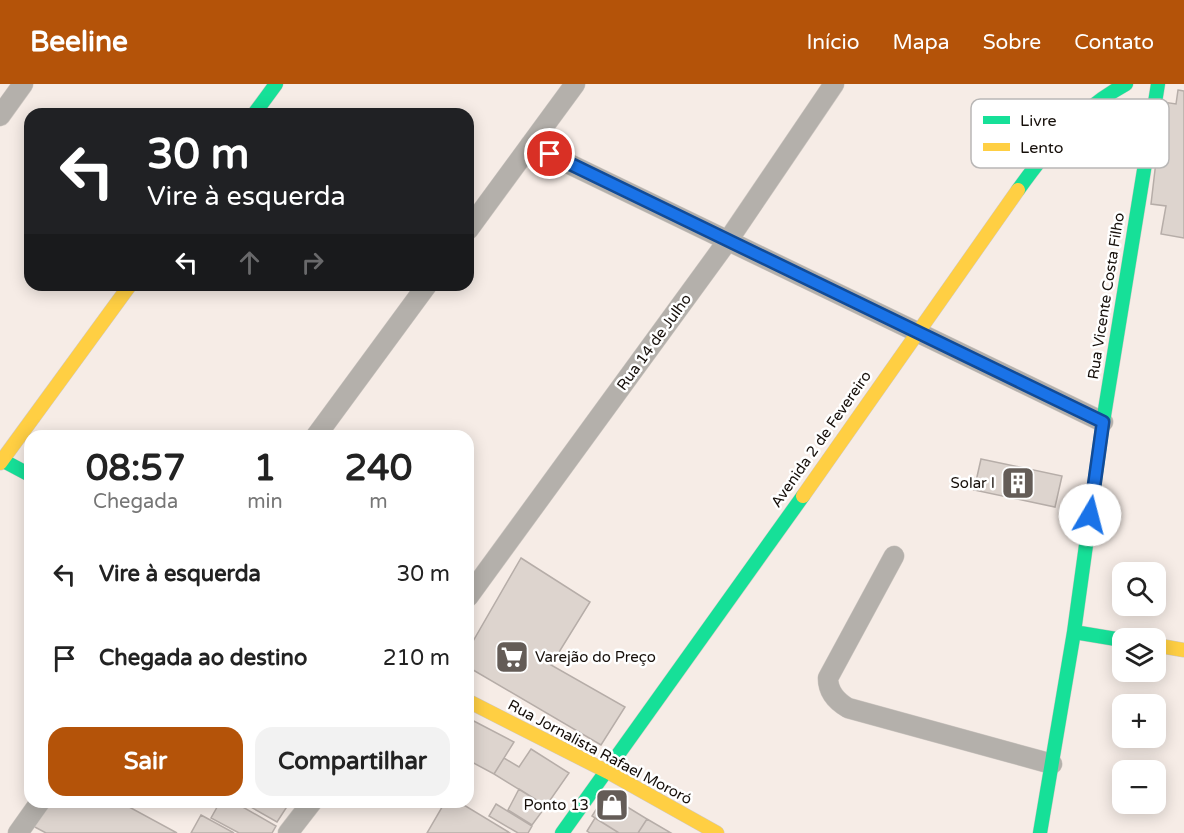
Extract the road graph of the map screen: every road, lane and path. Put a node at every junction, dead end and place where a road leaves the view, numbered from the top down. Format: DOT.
graph roads {
  1 [pos="23,84"];
  2 [pos="276,84"];
  3 [pos="575,84"];
  4 [pos="834,84"];
  5 [pos="1126,84"];
  6 [pos="1158,84"];
  7 [pos="1101,99"];
  8 [pos="1156,99"];
  9 [pos="258,108"];
  10 [pos="0,116"];
  11 [pos="530,145"];
  12 [pos="1035,168"];
  13 [pos="1144,168"];
  14 [pos="474,222"];
  15 [pos="729,239"];
  16 [pos="126,291"];
  17 [pos="424,291"];
  18 [pos="917,331"];
  19 [pos="1103,422"];
  20 [pos="320,430"];
  21 [pos="1,461"];
  22 [pos="24,472"];
  23 [pos="894,556"];
  24 [pos="474,589"];
  25 [pos="1074,632"];
  26 [pos="1112,638"];
  27 [pos="1166,647"];
  28 [pos="1184,650"];
  29 [pos="474,705"];
  30 [pos="1052,764"];
  31 [pos="608,772"];
  32 [pos="36,808"];
  33 [pos="307,808"];
  34 [pos="18,833"];
  35 [pos="288,833"];
  36 [pos="562,833"];
  37 [pos="717,833"];
  38 [pos="1040,833"];
  1 -- 10 [label="street"];
  2 -- 9 [label="main road"];
  3 -- 11 [label="street"];
  4 -- 15 [label="street, Rua 14 de Julho"];
  5 -- 7 [label="main road, Avenida 2 de Fevereiro"];
  6 -- 8 [label="main road, Rua Vicente Costa Filho"];
  11 -- 14 [label="street"];
  11 -- 15 [label="street"];
  12 -- 18 [label="main road, Avenida 2 de Fevereiro"];
  13 -- 19 [label="main road, Rua Vicente Costa Filho"];
  15 -- 18 [label="street"];
  15 -- 24 [label="street, Rua 14 de Julho"];
  16 -- 21 [label="main road"];
  17 -- 20 [label="street"];
  18 -- 19 [label="street"];
  18 -- 31 [label="main road, Avenida 2 de Fevereiro"];
  19 -- 25 [label="main road, Rua Vicente Costa Filho"];
  21 -- 22 [label="main road"];
  23 -- 30 [label="street"];
  25 -- 26 [label="main road"];
  25 -- 30 [label="main road, Rua Vicente Costa Filho"];
  27 -- 28 [label="main road"];
  29 -- 31 [label="main road, Rua Jornalista Rafael Mororó"];
  30 -- 38 [label="main road, Rua Vicente Costa Filho"];
  31 -- 36 [label="main road, Avenida 2 de Fevereiro"];
  31 -- 37 [label="main road, Rua Jornalista Rafael Mororó"];
  32 -- 34 [label="street"];
  33 -- 35 [label="street"];
}
